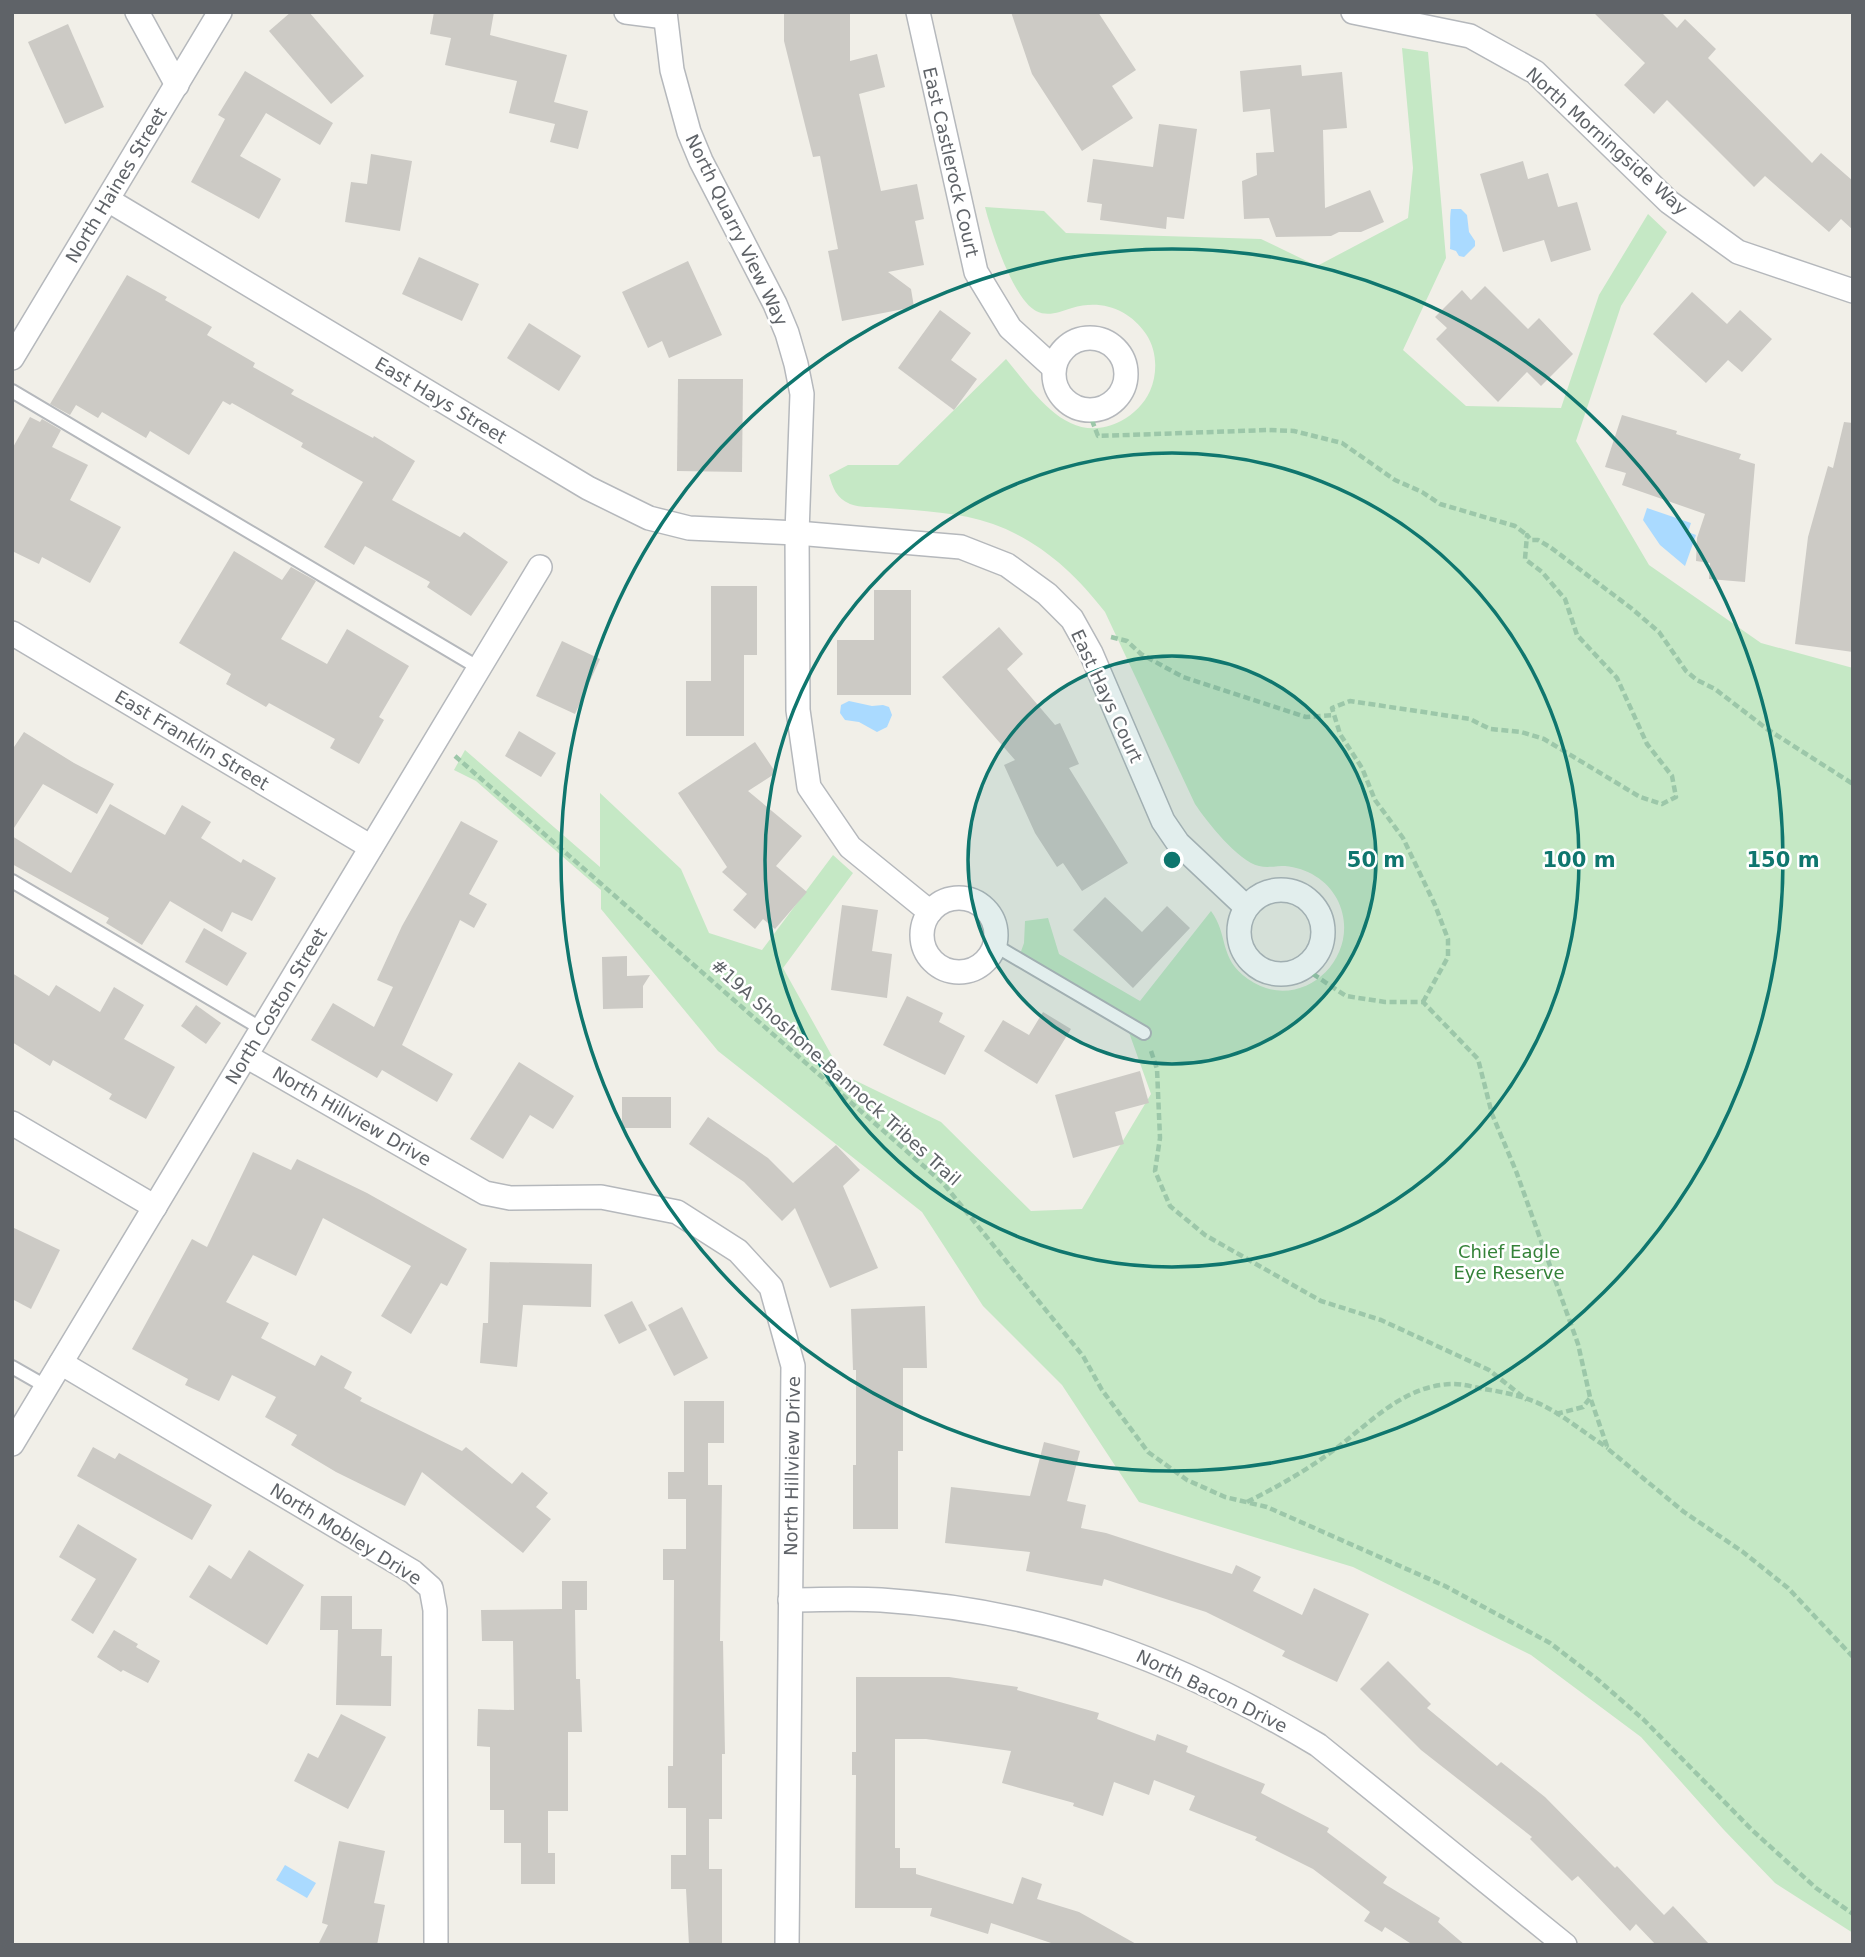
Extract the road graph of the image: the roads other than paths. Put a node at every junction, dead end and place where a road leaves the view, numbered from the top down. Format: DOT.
graph roads {
  1 [pos="137,12"];
  2 [pos="220,12"];
  3 [pos="626,12"];
  4 [pos="918,12"];
  5 [pos="1353,12"];
  6 [pos="665,15"];
  7 [pos="177,85"];
  8 [pos="108,200"];
  9 [pos="1853,291"];
  10 [pos="12,358"];
  11 [pos="1054,368"];
  12 [pos="12,391"];
  13 [pos="797,533"];
  14 [pos="540,567"];
  15 [pos="12,633"];
  16 [pos="479,668"];
  17 [pos="371,847"];
  18 [pos="12,881"];
  19 [pos="1246,907"];
  20 [pos="930,912"];
  21 [pos="996,946"];
  22 [pos="262,1029"];
  23 [pos="1144,1033"];
  24 [pos="246,1056"];
  25 [pos="12,1123"];
  26 [pos="155,1208"];
  27 [pos="61,1363"];
  28 [pos="12,1367"];
  29 [pos="47,1387"];
  30 [pos="12,1444"];
  31 [pos="790,1600"];
  32 [pos="436,1945"];
  33 [pos="787,1945"];
  34 [pos="1565,1945"];
  1 -- 7 [label="street"];
  2 -- 7 [label="street, North Haines Street"];
  3 -- 6 [label="street"];
  4 -- 11 [label="street, East Castlerock Court"];
  5 -- 9 [label="street, North Morningside Way"];
  6 -- 13 [label="street, North Quarry View Way"];
  7 -- 8 [label="street, North Haines Street"];
  8 -- 10 [label="street, North Haines Street"];
  8 -- 13 [label="street, East Hays Street"];
  11 -- 11 [label="street, East Castlerock Court"];
  12 -- 16 [label="lane"];
  13 -- 19 [label="street, East Hays Court"];
  13 -- 20 [label="street, North Quarry View Way"];
  14 -- 16 [label="street, North Coston Street"];
  15 -- 17 [label="street, East Franklin Street"];
  16 -- 17 [label="street, North Coston Street"];
  17 -- 22 [label="street, North Coston Street"];
  18 -- 22 [label="lane"];
  19 -- 19 [label="street"];
  20 -- 21 [label="street"];
  20 -- 21 [label="street"];
  21 -- 23 [label="lane"];
  22 -- 24 [label="street, North Coston Street"];
  24 -- 26 [label="street, North Coston Street"];
  24 -- 31 [label="street, North Hillview Drive"];
  25 -- 26 [label="street"];
  26 -- 27 [label="street, North Coston Street"];
  27 -- 29 [label="street, North Coston Street"];
  27 -- 32 [label="street, North Mobley Drive"];
  28 -- 29 [label="lane"];
  29 -- 30 [label="street, North Coston Street"];
  31 -- 33 [label="street, North Hillview Drive"];
  31 -- 34 [label="street, North Bacon Drive"];
}
